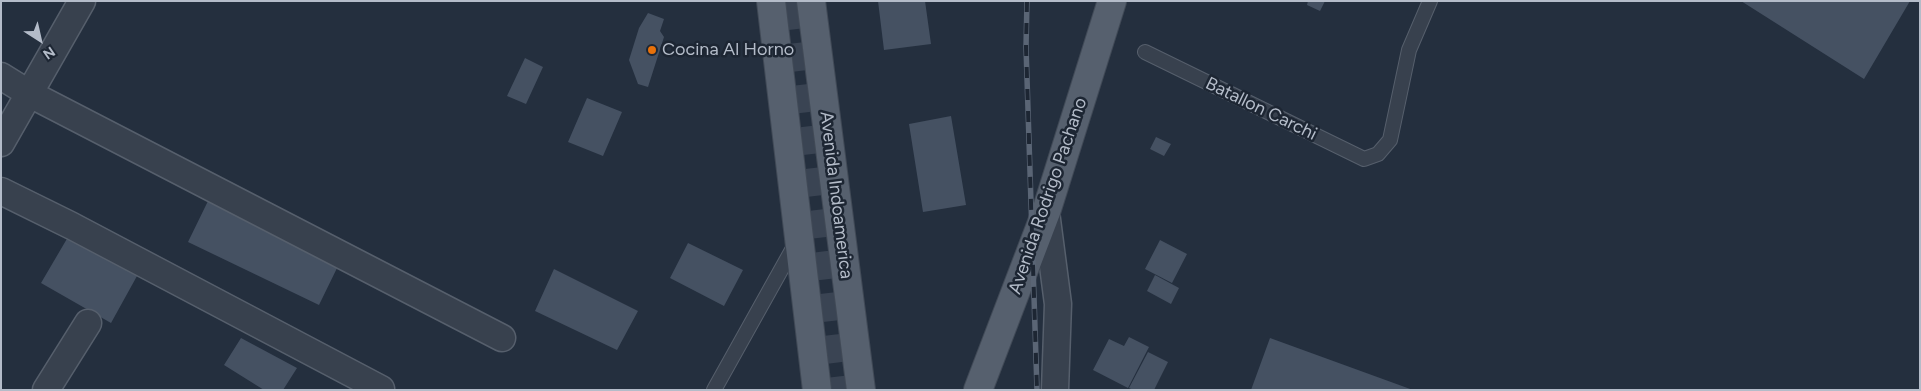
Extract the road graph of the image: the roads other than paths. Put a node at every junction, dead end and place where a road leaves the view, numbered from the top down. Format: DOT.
graph roads {
  1 [pos="82,1"];
  2 [pos="771,1"];
  3 [pos="812,1"];
  4 [pos="1112,1"];
  5 [pos="1430,1"];
  6 [pos="1145,52"];
  7 [pos="1,76"];
  8 [pos="30,94"];
  9 [pos="1,143"];
  10 [pos="1,190"];
  11 [pos="1046,212"];
  12 [pos="799,238"];
  13 [pos="88,323"];
  14 [pos="502,338"];
  15 [pos="381,389"];
  16 [pos="46,390"];
  17 [pos="714,390"];
  18 [pos="817,390"];
  19 [pos="861,390"];
  20 [pos="978,390"];
  21 [pos="1055,390"];
  1 -- 8 [label="street"];
  2 -- 12 [label="main road"];
  3 -- 19 [label="main road, Avenida Indoamerica"];
  4 -- 11 [label="main road, Avenida Rodrigo Pachano"];
  5 -- 6 [label="lane, Batallon Carchi"];
  7 -- 8 [label="street"];
  8 -- 9 [label="street"];
  8 -- 14 [label="street"];
  10 -- 15 [label="street"];
  11 -- 20 [label="main road, Avenida Rodrigo Pachano"];
  11 -- 21 [label="street"];
  12 -- 17 [label="lane"];
  12 -- 18 [label="main road"];
  13 -- 16 [label="street"];
}
